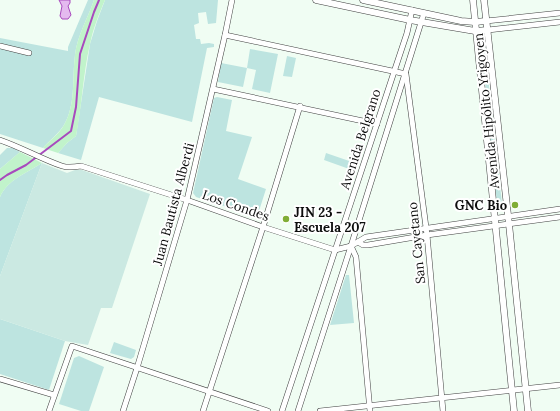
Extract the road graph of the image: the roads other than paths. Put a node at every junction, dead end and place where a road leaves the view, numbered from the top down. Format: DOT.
graph roads {
  1 [pos="232,0"];
  2 [pos="316,0"];
  3 [pos="363,0"];
  4 [pos="472,0"];
  5 [pos="484,0"];
  6 [pos="412,10"];
  7 [pos="424,13"];
  8 [pos="560,13"];
  9 [pos="410,20"];
  10 [pos="486,21"];
  11 [pos="422,22"];
  12 [pos="475,22"];
  13 [pos="560,22"];
  14 [pos="488,30"];
  15 [pos="475,31"];
  16 [pos="225,34"];
  17 [pos="0,46"];
  18 [pos="29,53"];
  19 [pos="394,72"];
  20 [pos="406,74"];
  21 [pos="213,89"];
  22 [pos="300,106"];
  23 [pos="377,124"];
  24 [pos="0,140"];
  25 [pos="187,200"];
  26 [pos="560,209"];
  27 [pos="560,217"];
  28 [pos="494,218"];
  29 [pos="509,220"];
  30 [pos="495,226"];
  31 [pos="263,227"];
  32 [pos="426,228"];
  33 [pos="427,235"];
  34 [pos="358,242"];
  35 [pos="351,246"];
  36 [pos="336,250"];
  37 [pos="137,368"];
  38 [pos="0,379"];
  39 [pos="560,385"];
  40 [pos="525,388"];
  41 [pos="512,390"];
  42 [pos="209,392"];
  43 [pos="54,395"];
  44 [pos="441,397"];
  45 [pos="370,408"];
  46 [pos="50,411"];
  47 [pos="123,411"];
  48 [pos="203,411"];
  49 [pos="268,411"];
  50 [pos="282,411"];
  51 [pos="298,411"];
  52 [pos="320,411"];
  53 [pos="443,411"];
  54 [pos="514,411"];
  55 [pos="528,411"];
  1 -- 16 [label="street, Juan Bautista Alberdi"];
  2 -- 9 [label="street"];
  3 -- 6 [label="street"];
  4 -- 12 [label="street, Avenida Hipólito Yrigoyen"];
  5 -- 10 [label="street, Avenida Hipólito Yrigoyen"];
  6 -- 7 [label="street"];
  6 -- 9 [label="street, Avenida Belgrano"];
  7 -- 11 [label="street, Avenida Belgrano"];
  7 -- 12 [label="street"];
  8 -- 10 [label="street"];
  9 -- 11 [label="street"];
  9 -- 19 [label="street, Avenida Belgrano"];
  10 -- 12 [label="street"];
  10 -- 14 [label="street, Avenida Hipólito Yrigoyen"];
  11 -- 15 [label="street"];
  11 -- 20 [label="street, Avenida Belgrano"];
  12 -- 15 [label="street, Avenida Hipólito Yrigoyen"];
  13 -- 14 [label="street"];
  14 -- 15 [label="street"];
  14 -- 29 [label="street, Avenida Hipólito Yrigoyen"];
  15 -- 28 [label="street, Avenida Hipólito Yrigoyen"];
  16 -- 19 [label="street"];
  16 -- 21 [label="street, Juan Bautista Alberdi"];
  17 -- 18 [label="street"];
  19 -- 20 [label="street"];
  19 -- 23 [label="street, Avenida Belgrano"];
  20 -- 32 [label="street, San Cayetano"];
  20 -- 35 [label="street, Avenida Belgrano"];
  21 -- 22 [label="street"];
  21 -- 25 [label="street, Juan Bautista Alberdi"];
  22 -- 23 [label="street"];
  22 -- 31 [label="street"];
  23 -- 36 [label="street, Avenida Belgrano"];
  24 -- 25 [label="street, Los Condes"];
  25 -- 31 [label="street, Los Condes"];
  25 -- 37 [label="street, Juan Bautista Alberdi"];
  26 -- 29 [label="street"];
  27 -- 29 [label="street"];
  28 -- 29 [label="street"];
  28 -- 30 [label="street, Avenida Hipólito Yrigoyen"];
  28 -- 32 [label="street"];
  29 -- 30 [label="street"];
  29 -- 40 [label="street, Avenida Hipólito Yrigoyen"];
  30 -- 33 [label="street"];
  30 -- 41 [label="street, Avenida Hipólito Yrigoyen"];
  31 -- 36 [label="street, Los Condes"];
  31 -- 42 [label="street"];
  32 -- 33 [label="street, San Cayetano"];
  32 -- 34 [label="street"];
  33 -- 34 [label="street"];
  33 -- 44 [label="street, San Cayetano"];
  34 -- 35 [label="street"];
  35 -- 36 [label="street"];
  35 -- 45 [label="street"];
  35 -- 51 [label="street, Avenida Belgrano"];
  36 -- 50 [label="street, Avenida Belgrano"];
  37 -- 42 [label="street"];
  37 -- 43 [label="street"];
  37 -- 47 [label="street, Juan Bautista Alberdi"];
  38 -- 43 [label="street"];
  39 -- 40 [label="street"];
  40 -- 41 [label="street"];
  40 -- 55 [label="street, Avenida Hipólito Yrigoyen"];
  41 -- 44 [label="street"];
  41 -- 54 [label="street, Avenida Hipólito Yrigoyen"];
  42 -- 48 [label="street"];
  42 -- 49 [label="street"];
  43 -- 46 [label="street"];
  44 -- 45 [label="street"];
  44 -- 53 [label="street, San Cayetano"];
  45 -- 52 [label="street"];
}
